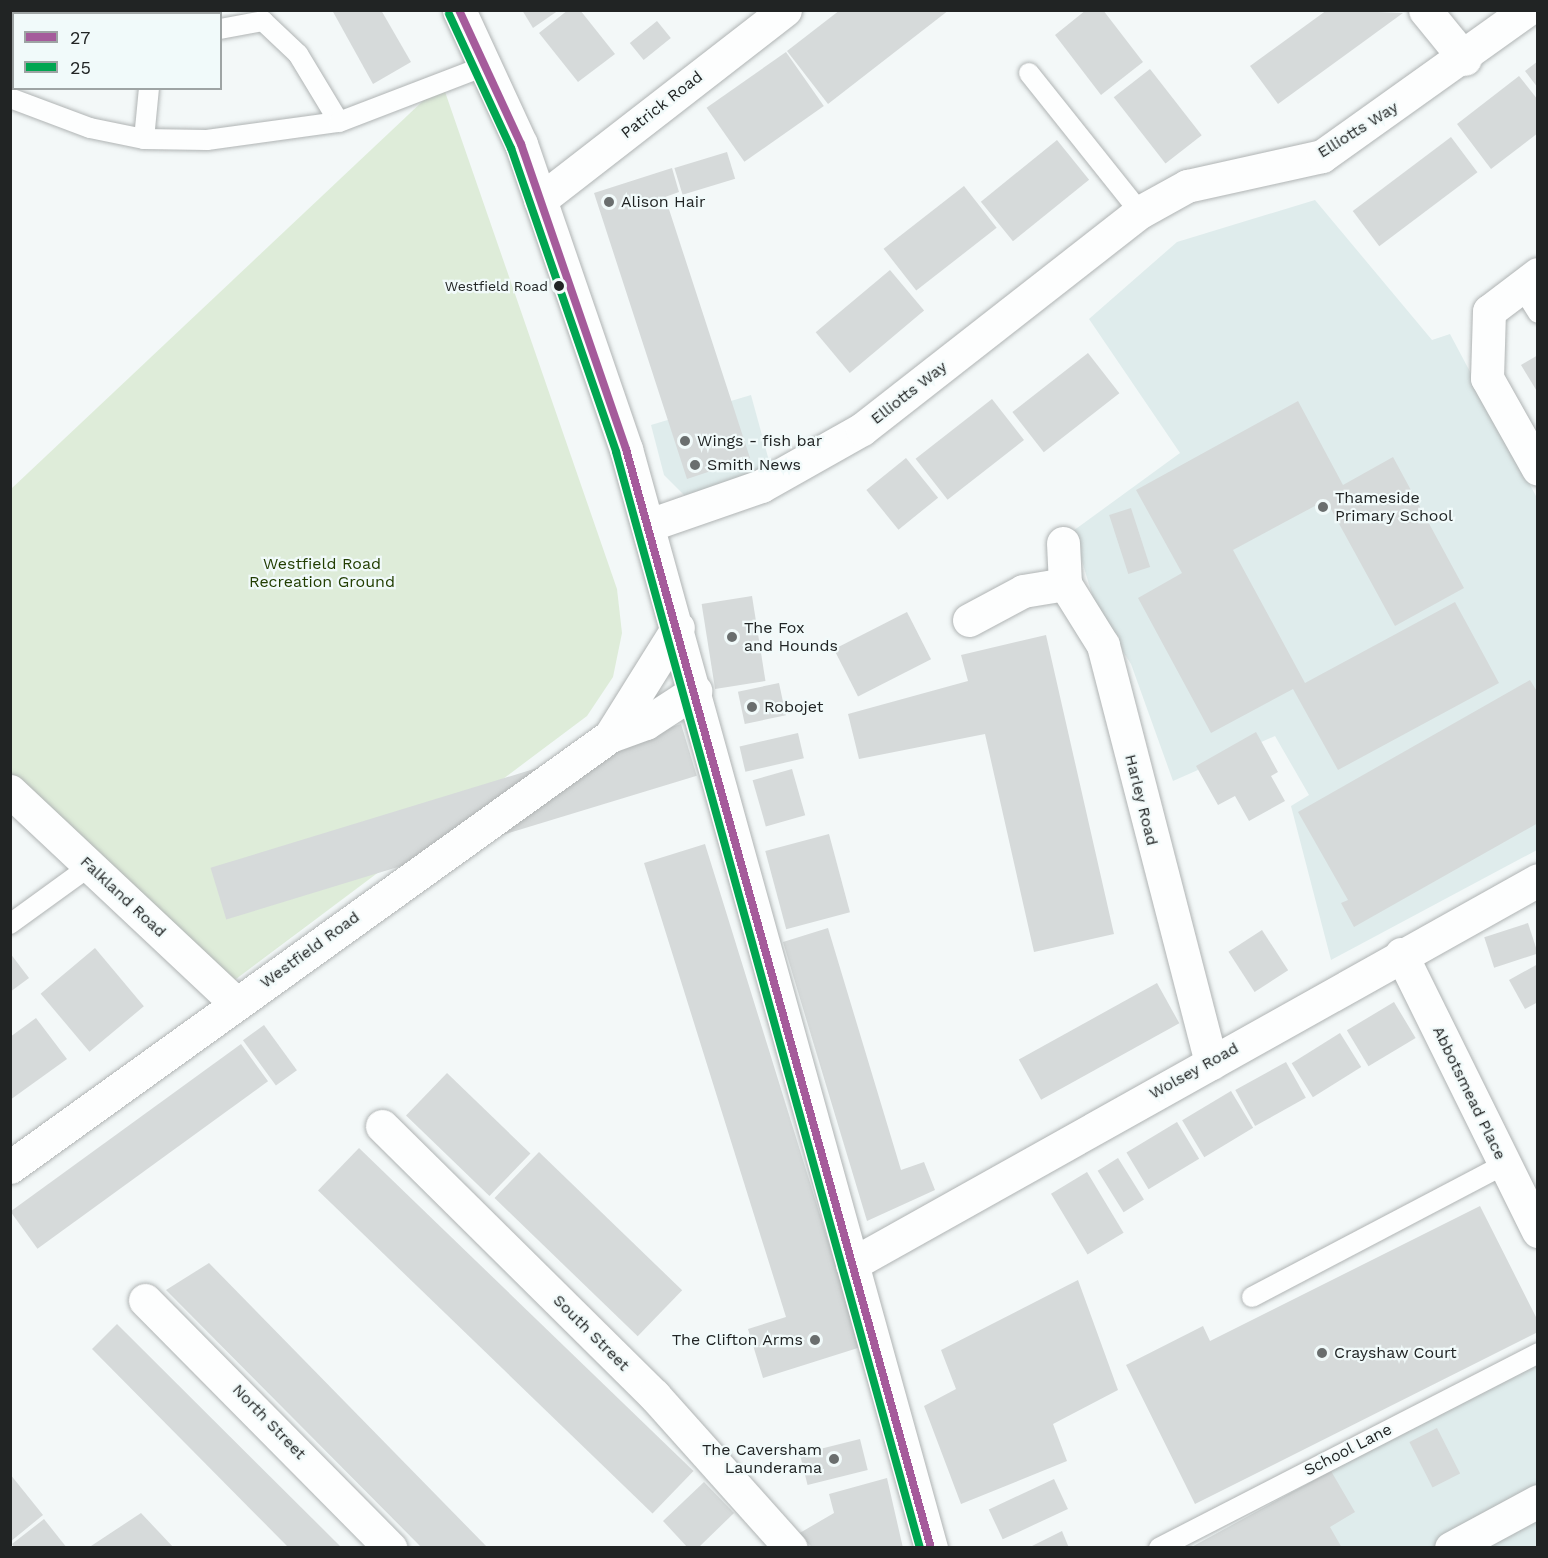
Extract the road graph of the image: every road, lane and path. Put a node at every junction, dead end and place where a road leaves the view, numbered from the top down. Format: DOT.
graph roads {
  1 [pos="459,10"];
  2 [pos="785,10"];
  3 [pos="1425,10"];
  4 [pos="1527,10"];
  5 [pos="222,29"];
  6 [pos="1465,59"];
  7 [pos="485,66"];
  8 [pos="1029,73"];
  9 [pos="149,90"];
  10 [pos="10,98"];
  11 [pos="339,122"];
  12 [pos="144,139"];
  13 [pos="540,200"];
  14 [pos="1140,212"];
  15 [pos="1529,279"];
  16 [pos="1538,313"];
  17 [pos="1535,459"];
  18 [pos="649,525"];
  19 [pos="1063,543"];
  20 [pos="1065,584"];
  21 [pos="969,620"];
  22 [pos="678,627"];
  23 [pos="695,692"];
  24 [pos="610,736"];
  25 [pos="10,791"];
  26 [pos="90,866"];
  27 [pos="1538,880"];
  28 [pos="10,924"];
  29 [pos="1401,954"];
  30 [pos="236,1003"];
  31 [pos="1211,1063"];
  32 [pos="382,1126"];
  33 [pos="1505,1164"];
  34 [pos="10,1167"];
  35 [pos="1538,1231"];
  36 [pos="852,1264"];
  37 [pos="1252,1297"];
  38 [pos="145,1300"];
  39 [pos="1538,1353"];
  40 [pos="1538,1501"];
  41 [pos="390,1548"];
  42 [pos="791,1548"];
  43 [pos="931,1548"];
  44 [pos="1159,1548"];
  45 [pos="1451,1548"];
  1 -- 7 [label="street"];
  2 -- 13 [label="street, Patrick Road"];
  3 -- 6 [label="street"];
  4 -- 6 [label="street, Elliotts Way"];
  5 -- 11 [label="lane"];
  6 -- 14 [label="street, Elliotts Way"];
  7 -- 11 [label="lane"];
  7 -- 13 [label="street"];
  8 -- 14 [label="lane"];
  9 -- 12 [label="lane"];
  10 -- 12 [label="lane"];
  11 -- 12 [label="lane"];
  13 -- 18 [label="street"];
  14 -- 18 [label="street, Elliotts Way"];
  15 -- 16 [label="lane"];
  15 -- 17 [label="street"];
  18 -- 22 [label="street"];
  19 -- 20 [label="street, Harley Road"];
  20 -- 21 [label="street"];
  20 -- 31 [label="street, Harley Road"];
  22 -- 23 [label="street"];
  22 -- 24 [label="street, Westfield Road"];
  23 -- 24 [label="street, Westfield Road"];
  23 -- 36 [label="street"];
  24 -- 30 [label="street, Westfield Road"];
  25 -- 26 [label="street, Falkland Road"];
  26 -- 28 [label="lane"];
  26 -- 30 [label="street, Falkland Road"];
  27 -- 29 [label="street, Wolsey Road"];
  29 -- 31 [label="street, Wolsey Road"];
  29 -- 33 [label="street, Abbotsmead Place"];
  30 -- 34 [label="street, Westfield Road"];
  31 -- 36 [label="street, Wolsey Road"];
  32 -- 42 [label="street, South Street"];
  33 -- 35 [label="street, Abbotsmead Place"];
  33 -- 37 [label="lane"];
  36 -- 43 [label="street"];
  38 -- 41 [label="street, North Street"];
  39 -- 44 [label="lane, School Lane"];
  40 -- 45 [label="street"];
}
